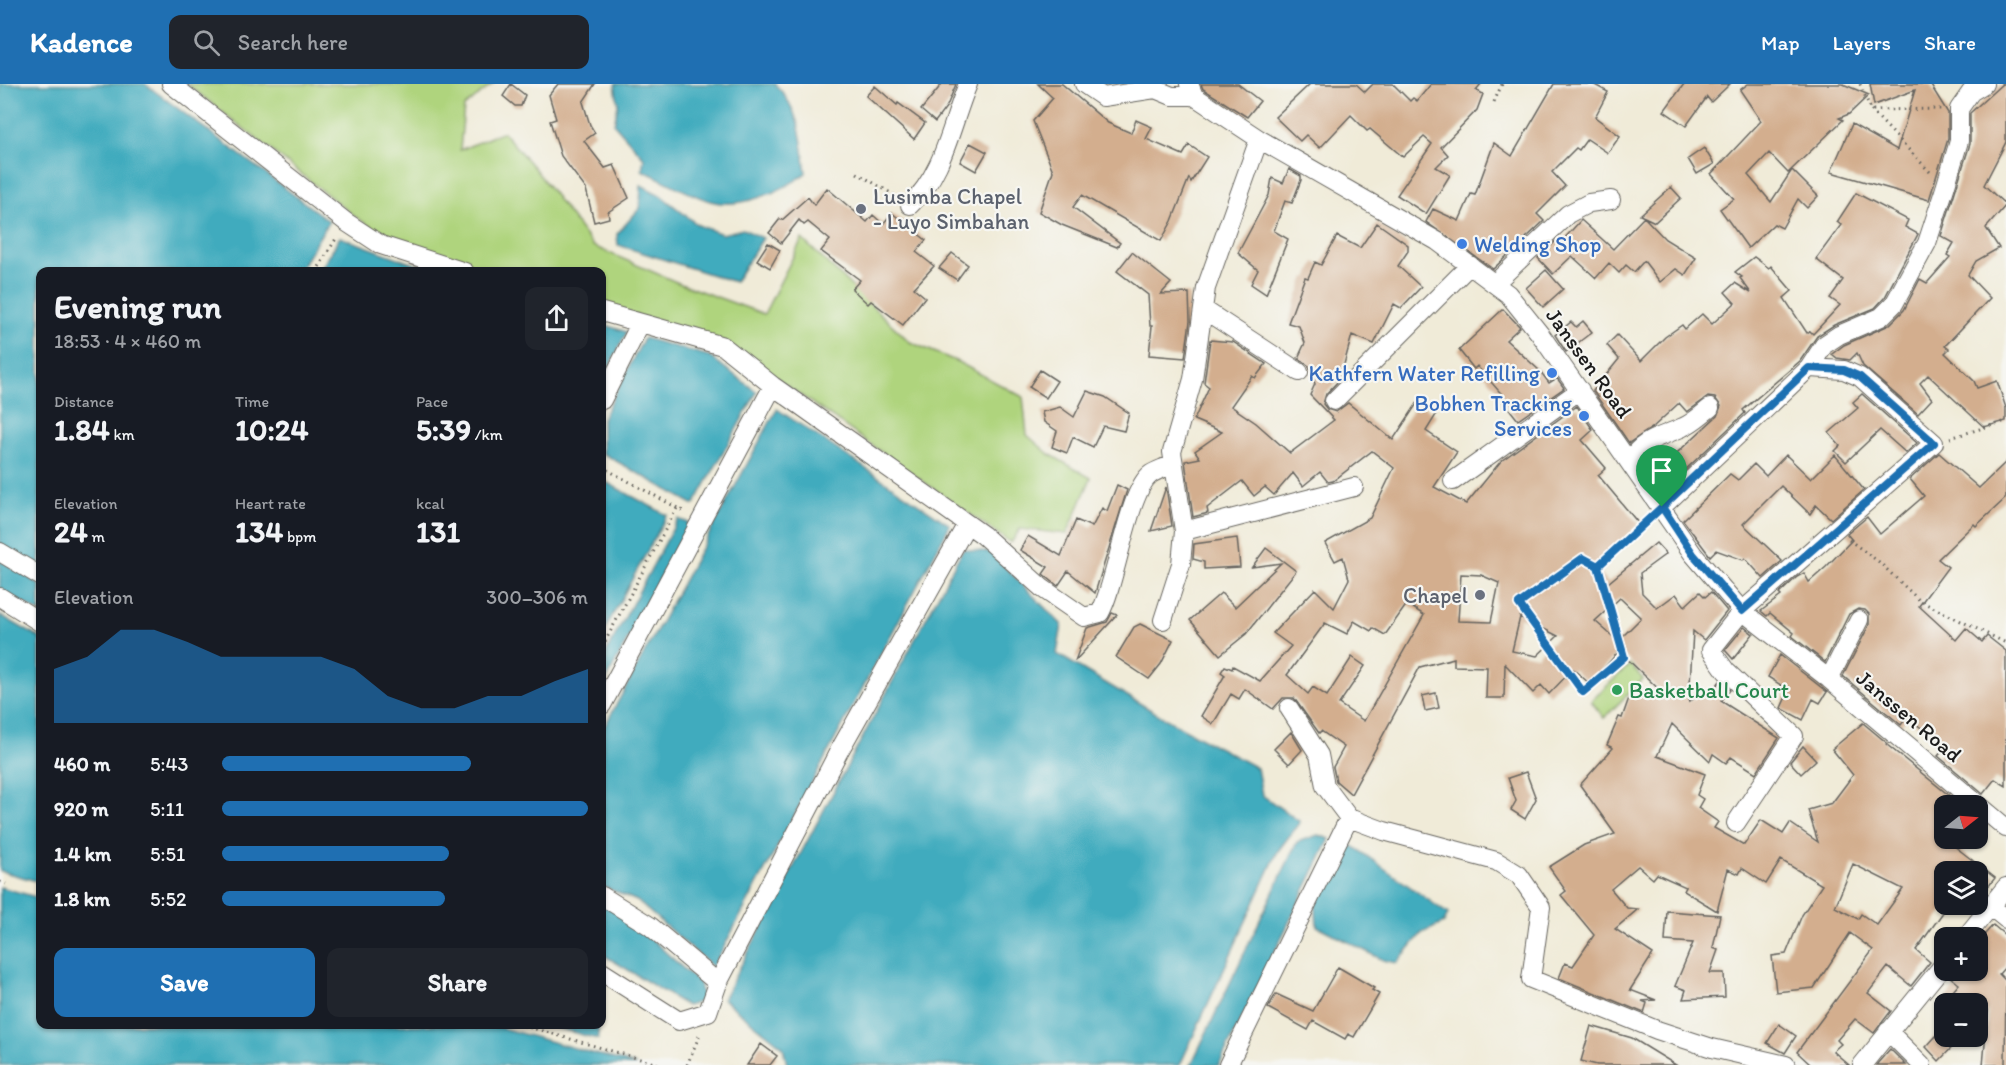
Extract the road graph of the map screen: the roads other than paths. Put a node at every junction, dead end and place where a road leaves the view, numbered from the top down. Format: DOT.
graph roads {
  1 [pos="171,84"];
  2 [pos="968,84"];
  3 [pos="1084,84"];
  4 [pos="1984,84"];
  5 [pos="1191,90"];
  6 [pos="1259,140"];
  7 [pos="1611,200"];
  8 [pos="910,205"];
  9 [pos="1470,265"];
  10 [pos="449,267"];
  11 [pos="1495,283"];
  12 [pos="1203,309"];
  13 [pos="606,313"];
  14 [pos="640,324"];
  15 [pos="1809,368"];
  16 [pos="1299,372"];
  17 [pos="773,386"];
  18 [pos="1580,390"];
  19 [pos="606,392"];
  20 [pos="1334,400"];
  21 [pos="1710,408"];
  22 [pos="1630,461"];
  23 [pos="1172,464"];
  24 [pos="1453,481"];
  25 [pos="1354,487"];
  26 [pos="1662,507"];
  27 [pos="967,524"];
  28 [pos="1184,531"];
  29 [pos="0,552"];
  30 [pos="1181,564"];
  31 [pos="36,574"];
  32 [pos="1196,575"];
  33 [pos="0,597"];
  34 [pos="1742,611"];
  35 [pos="36,620"];
  36 [pos="1163,620"];
  37 [pos="1859,620"];
  38 [pos="1829,679"];
  39 [pos="606,697"];
  40 [pos="1289,708"];
  41 [pos="1349,818"];
  42 [pos="1736,823"];
  43 [pos="2006,828"];
  44 [pos="2006,887"];
  45 [pos="606,898"];
  46 [pos="1990,906"];
  47 [pos="2006,919"];
  48 [pos="1974,927"];
  49 [pos="606,975"];
  50 [pos="1934,976"];
  51 [pos="718,983"];
  52 [pos="1888,1031"];
  53 [pos="1228,1065"];
  54 [pos="1786,1065"];
  55 [pos="1863,1065"];
  56 [pos="1922,1065"];
  1 -- 10 [label="street"];
  2 -- 8 [label="street"];
  3 -- 5 [label="street"];
  4 -- 15 [label="street"];
  5 -- 6 [label="street, Janssen Road"];
  6 -- 9 [label="street, Janssen Road"];
  6 -- 12 [label="street"];
  7 -- 11 [label="street"];
  9 -- 11 [label="street, Janssen Road"];
  9 -- 20 [label="street"];
  11 -- 18 [label="street, Janssen Road"];
  12 -- 16 [label="street"];
  12 -- 23 [label="street"];
  13 -- 14 [label="street"];
  14 -- 17 [label="street"];
  14 -- 19 [label="street"];
  15 -- 26 [label="street"];
  15 -- 34 [label="street"];
  17 -- 27 [label="street"];
  17 -- 39 [label="street"];
  18 -- 22 [label="street, Janssen Road"];
  18 -- 24 [label="street"];
  21 -- 22 [label="street"];
  22 -- 26 [label="street, Janssen Road"];
  23 -- 27 [label="street"];
  23 -- 28 [label="street"];
  25 -- 28 [label="street"];
  26 -- 34 [label="street, Janssen Road"];
  27 -- 51 [label="street"];
  28 -- 30 [label="street"];
  29 -- 31 [label="street"];
  30 -- 32 [label="street"];
  30 -- 36 [label="street"];
  33 -- 35 [label="street"];
  34 -- 38 [label="street, Janssen Road"];
  34 -- 42 [label="street"];
  37 -- 38 [label="street"];
  38 -- 43 [label="street, Janssen Road"];
  40 -- 41 [label="street"];
  41 -- 53 [label="street"];
  41 -- 54 [label="street"];
  44 -- 46 [label="street"];
  45 -- 51 [label="street"];
  46 -- 47 [label="street"];
  46 -- 48 [label="street"];
  49 -- 51 [label="street"];
  50 -- 52 [label="street"];
  52 -- 55 [label="street"];
  52 -- 56 [label="street"];
}
